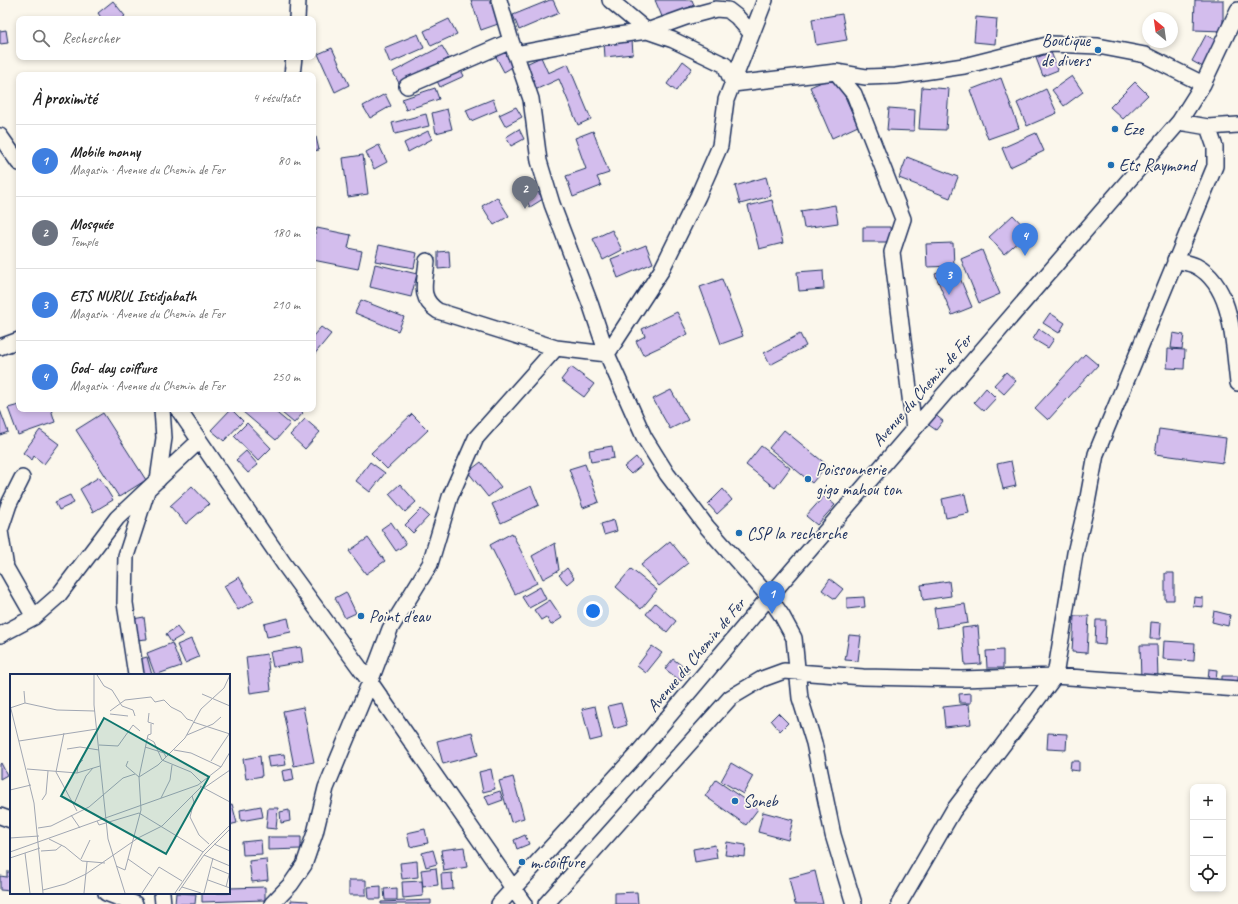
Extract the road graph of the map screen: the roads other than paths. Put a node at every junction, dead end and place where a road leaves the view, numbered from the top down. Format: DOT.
graph roads {
  1 [pos="298,0"];
  2 [pos="499,0"];
  3 [pos="610,0"];
  4 [pos="764,0"];
  5 [pos="1238,10"];
  6 [pos="297,16"];
  7 [pos="647,31"];
  8 [pos="751,33"];
  9 [pos="513,48"];
  10 [pos="294,60"];
  11 [pos="292,72"];
  12 [pos="836,72"];
  13 [pos="733,84"];
  14 [pos="1203,84"];
  15 [pos="407,86"];
  16 [pos="1179,122"];
  17 [pos="1238,124"];
  18 [pos="1208,128"];
  19 [pos="0,136"];
  20 [pos="16,159"];
  21 [pos="1175,260"];
  22 [pos="427,262"];
  23 [pos="16,341"];
  24 [pos="0,347"];
  25 [pos="556,348"];
  26 [pos="607,354"];
  27 [pos="1238,383"];
  28 [pos="162,412"];
  29 [pos="180,412"];
  30 [pos="914,429"];
  31 [pos="199,441"];
  32 [pos="22,478"];
  33 [pos="153,485"];
  34 [pos="769,597"];
  35 [pos="34,617"];
  36 [pos="0,635"];
  37 [pos="797,672"];
  38 [pos="136,674"];
  39 [pos="1055,676"];
  40 [pos="370,682"];
  41 [pos="1238,689"];
  42 [pos="0,816"];
  43 [pos="10,820"];
  44 [pos="514,888"];
  45 [pos="110,894"];
  46 [pos="162,894"];
  47 [pos="135,904"];
  48 [pos="163,904"];
  49 [pos="272,904"];
  50 [pos="499,904"];
  51 [pos="524,904"];
  52 [pos="546,904"];
  53 [pos="854,904"];
  54 [pos="899,904"];
  1 -- 6 [label="street"];
  2 -- 9 [label="street"];
  3 -- 7 [label="street"];
  4 -- 8 [label="street"];
  5 -- 14 [label="street, Avenue du Chemin de Fer"];
  7 -- 8 [label="street"];
  7 -- 9 [label="street"];
  7 -- 13 [label="street"];
  8 -- 13 [label="street"];
  9 -- 15 [label="street"];
  9 -- 26 [label="street"];
  10 -- 11 [label="street"];
  12 -- 13 [label="street"];
  12 -- 14 [label="street"];
  12 -- 30 [label="street"];
  13 -- 26 [label="street"];
  14 -- 16 [label="street, Avenue du Chemin de Fer"];
  16 -- 18 [label="street"];
  16 -- 30 [label="street, Avenue du Chemin de Fer"];
  17 -- 18 [label="street"];
  18 -- 21 [label="street"];
  19 -- 20 [label="street"];
  21 -- 27 [label="street"];
  21 -- 39 [label="street"];
  22 -- 25 [label="street"];
  23 -- 24 [label="street"];
  25 -- 26 [label="street"];
  25 -- 40 [label="street"];
  26 -- 34 [label="street"];
  28 -- 33 [label="street"];
  29 -- 31 [label="street"];
  30 -- 34 [label="street, Avenue du Chemin de Fer"];
  31 -- 33 [label="street"];
  31 -- 40 [label="street"];
  32 -- 35 [label="street"];
  33 -- 35 [label="street"];
  33 -- 38 [label="street"];
  34 -- 37 [label="street"];
  34 -- 44 [label="street, Avenue du Chemin de Fer"];
  35 -- 36 [label="street"];
  37 -- 39 [label="street"];
  37 -- 52 [label="street"];
  37 -- 53 [label="street"];
  39 -- 41 [label="street"];
  39 -- 54 [label="street"];
  40 -- 44 [label="street"];
  40 -- 49 [label="street"];
  42 -- 43 [label="street"];
  44 -- 50 [label="street, Avenue du Chemin de Fer"];
  44 -- 51 [label="street"];
  45 -- 47 [label="street"];
  46 -- 48 [label="street"];
}
